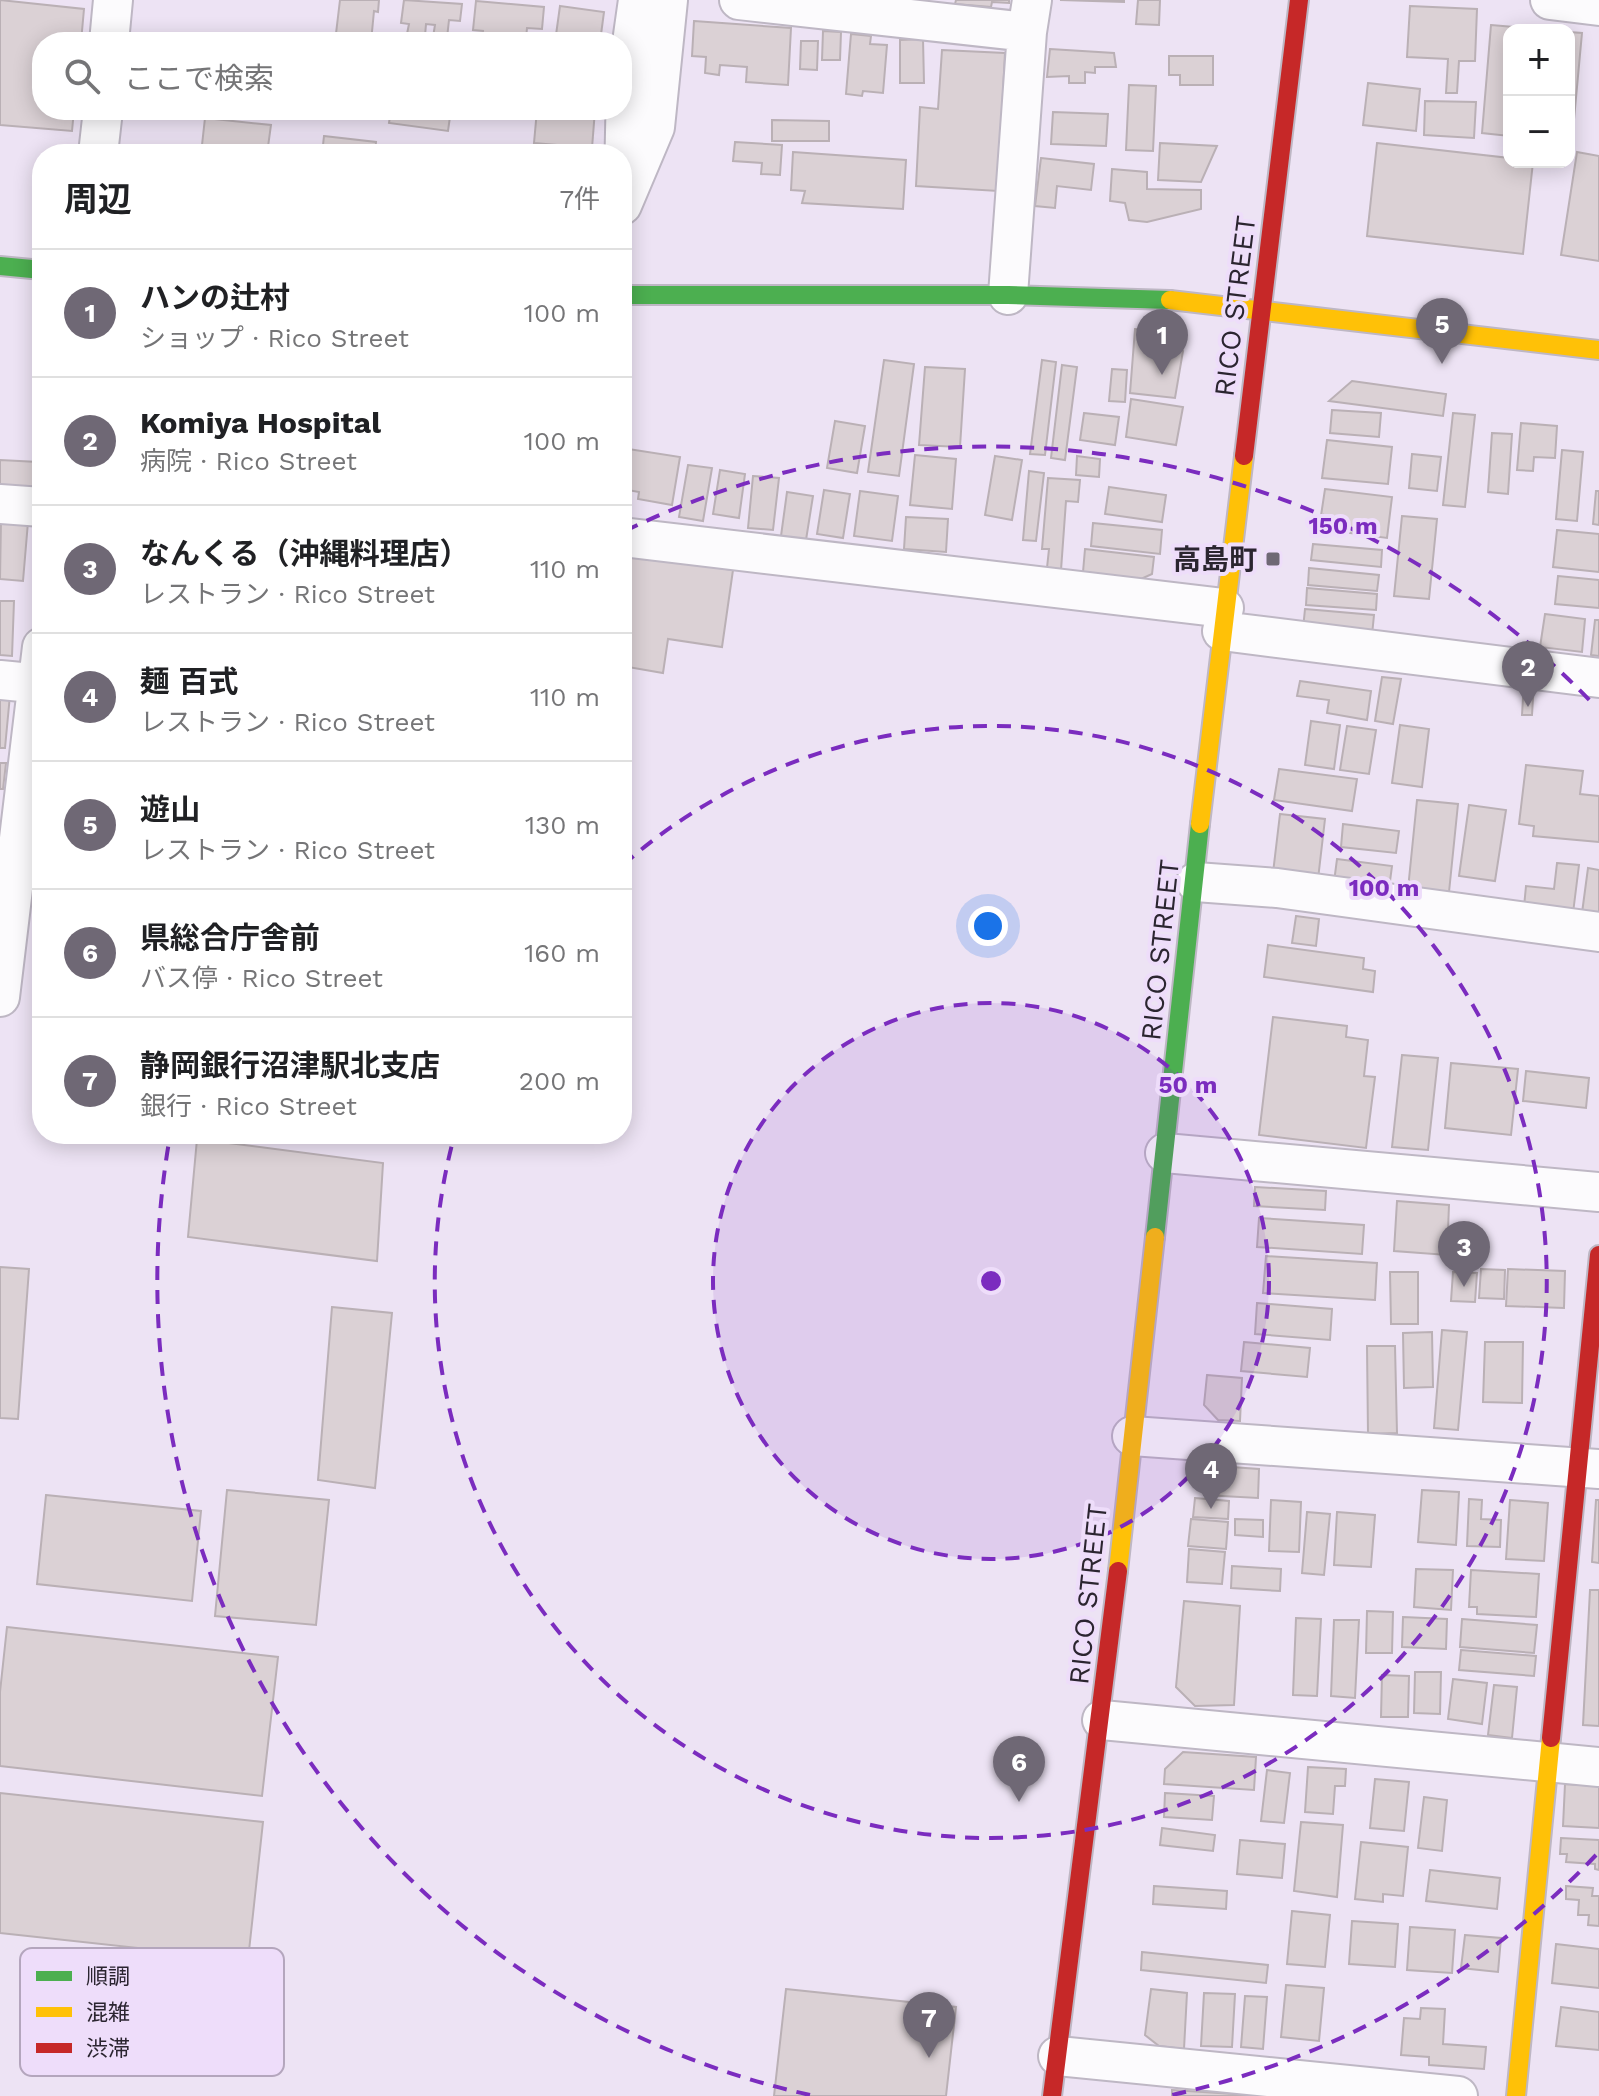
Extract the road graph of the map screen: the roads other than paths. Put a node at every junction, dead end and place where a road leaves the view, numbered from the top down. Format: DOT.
graph roads {
  1 [pos="113,0"];
  2 [pos="638,0"];
  3 [pos="668,0"];
  4 [pos="739,0"];
  5 [pos="1299,0"];
  6 [pos="1550,0"];
  7 [pos="1599,6"];
  8 [pos="1029,16"];
  9 [pos="110,32"];
  10 [pos="632,36"];
  11 [pos="102,120"];
  12 [pos="624,120"];
  13 [pos="99,144"];
  14 [pos="623,144"];
  15 [pos="632,179"];
  16 [pos="0,266"];
  17 [pos="32,269"];
  18 [pos="632,295"];
  19 [pos="1008,295"];
  20 [pos="1264,311"];
  21 [pos="1599,350"];
  22 [pos="0,504"];
  23 [pos="32,506"];
  24 [pos="632,538"];
  25 [pos="1223,620"];
  26 [pos="32,674"];
  27 [pos="1599,678"];
  28 [pos="0,680"];
  29 [pos="32,730"];
  30 [pos="1196,882"];
  31 [pos="6,897"];
  32 [pos="1599,932"];
  33 [pos="0,997"];
  34 [pos="1165,1153"];
  35 [pos="1599,1192"];
  36 [pos="1599,1255"];
  37 [pos="1132,1436"];
  38 [pos="1589,1468"];
  39 [pos="1102,1720"];
  40 [pos="1548,1762"];
  41 [pos="1599,1767"];
  42 [pos="1058,2056"];
  43 [pos="1052,2096"];
  44 [pos="1458,2096"];
  45 [pos="1516,2096"];
  1 -- 9 [label="street"];
  2 -- 10 [label="street"];
  3 -- 15 [label="street"];
  4 -- 8 [label="street"];
  5 -- 20 [label="main road, RICO STREET"];
  6 -- 7 [label="street"];
  8 -- 19 [label="street"];
  11 -- 13 [label="street"];
  12 -- 14 [label="street"];
  16 -- 17 [label="main road"];
  18 -- 19 [label="main road"];
  19 -- 20 [label="main road"];
  20 -- 21 [label="main road"];
  20 -- 25 [label="main road, RICO STREET"];
  22 -- 23 [label="street"];
  24 -- 25 [label="street"];
  25 -- 27 [label="street"];
  25 -- 30 [label="main road, RICO STREET"];
  26 -- 28 [label="street"];
  29 -- 31 [label="street"];
  30 -- 32 [label="street"];
  30 -- 34 [label="main road, RICO STREET"];
  31 -- 33 [label="street"];
  34 -- 35 [label="street"];
  34 -- 37 [label="main road, RICO STREET"];
  36 -- 38 [label="main road"];
  37 -- 38 [label="street"];
  37 -- 39 [label="main road, RICO STREET"];
  38 -- 40 [label="main road"];
  39 -- 40 [label="street"];
  39 -- 42 [label="main road, RICO STREET"];
  40 -- 41 [label="street"];
  40 -- 45 [label="main road"];
  42 -- 43 [label="main road, RICO STREET"];
  42 -- 44 [label="street"];
}
